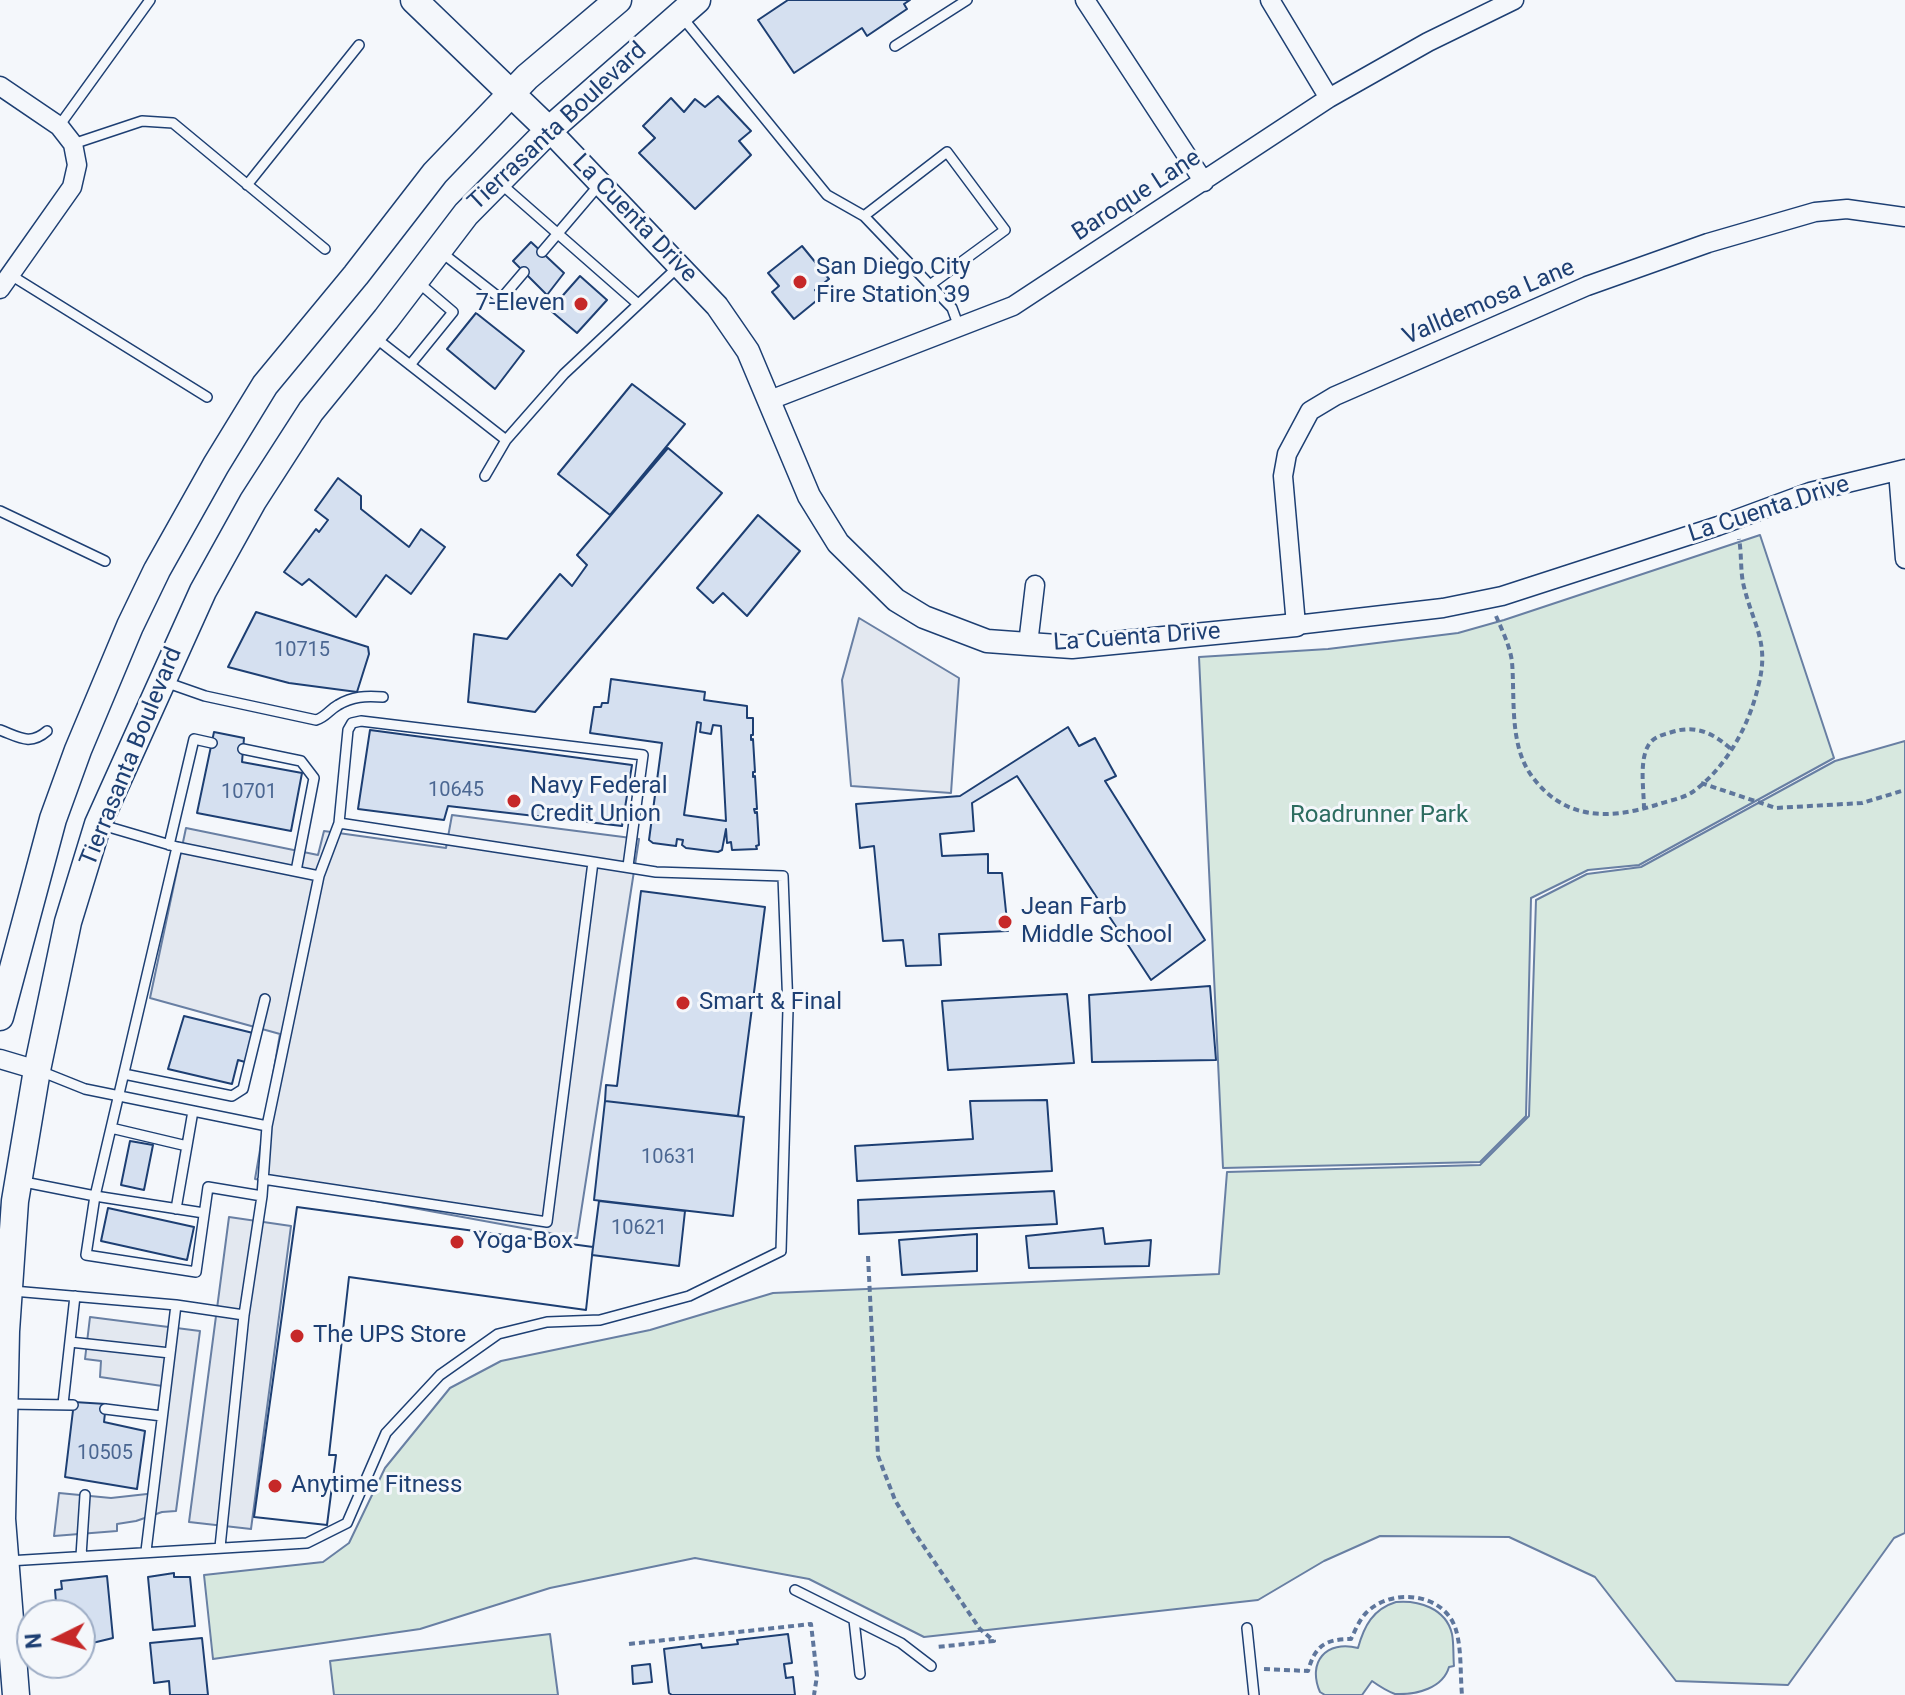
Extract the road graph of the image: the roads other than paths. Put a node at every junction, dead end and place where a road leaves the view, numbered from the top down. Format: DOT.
graph roads {
  1 [pos="150,0"];
  2 [pos="414,0"];
  3 [pos="618,0"];
  4 [pos="967,0"];
  5 [pos="1085,0"];
  6 [pos="1270,0"];
  7 [pos="1514,0"];
  8 [pos="688,7"];
  9 [pos="359,45"];
  10 [pos="895,46"];
  11 [pos="0,86"];
  12 [pos="512,93"];
  13 [pos="1329,98"];
  14 [pos="59,126"];
  15 [pos="549,130"];
  16 [pos="73,144"];
  17 [pos="498,181"];
  18 [pos="1204,182"];
  19 [pos="600,184"];
  20 [pos="247,185"];
  21 [pos="864,216"];
  22 [pos="1905,217"];
  23 [pos="558,233"];
  24 [pos="325,249"];
  25 [pos="438,250"];
  26 [pos="542,252"];
  27 [pos="679,266"];
  28 [pos="524,272"];
  29 [pos="5,281"];
  30 [pos="415,281"];
  31 [pos="930,285"];
  32 [pos="638,304"];
  33 [pos="959,327"];
  34 [pos="373,335"];
  35 [pos="410,365"];
  36 [pos="207,397"];
  37 [pos="770,400"];
  38 [pos="506,440"];
  39 [pos="1901,470"];
  40 [pos="485,476"];
  41 [pos="0,511"];
  42 [pos="1905,559"];
  43 [pos="105,561"];
  44 [pos="1035,585"];
  45 [pos="1296,625"];
  46 [pos="1028,644"];
  47 [pos="161,681"];
  48 [pos="383,697"];
  49 [pos="0,730"];
  50 [pos="47,731"];
  51 [pos="212,743"];
  52 [pos="243,749"];
  53 [pos="339,823"];
  54 [pos="98,824"];
  55 [pos="173,846"];
  56 [pos="593,862"];
  57 [pos="628,866"];
  58 [pos="296,871"];
  59 [pos="319,876"];
  60 [pos="265,999"];
  61 [pos="0,1017"];
  62 [pos="0,1059"];
  63 [pos="37,1070"];
  64 [pos="124,1074"];
  65 [pos="118,1096"];
  66 [pos="193,1111"];
  67 [pos="267,1126"];
  68 [pos="111,1128"];
  69 [pos="187,1146"];
  70 [pos="263,1179"];
  71 [pos="19,1181"];
  72 [pos="95,1196"];
  73 [pos="262,1196"];
  74 [pos="176,1209"];
  75 [pos="204,1213"];
  76 [pos="9,1290"];
  77 [pos="75,1296"];
  78 [pos="176,1305"];
  79 [pos="244,1315"];
  80 [pos="70,1342"];
  81 [pos="170,1353"];
  82 [pos="4,1404"];
  83 [pos="105,1409"];
  84 [pos="162,1416"];
  85 [pos="85,1495"];
  86 [pos="220,1547"];
  87 [pos="146,1551"];
  88 [pos="81,1556"];
  89 [pos="5,1561"];
  90 [pos="795,1590"];
  91 [pos="854,1620"];
  92 [pos="1247,1628"];
  93 [pos="931,1666"];
  94 [pos="860,1674"];
  95 [pos="16,1695"];
  96 [pos="1254,1695"];
  1 -- 14 [label="lane"];
  2 -- 12 [label="main road, La Cuenta Drive"];
  3 -- 12 [label="main road, Tierrasanta Boulevard"];
  4 -- 10 [label="lane"];
  5 -- 18 [label="street"];
  6 -- 13 [label="street"];
  7 -- 13 [label="street, Baroque Lane"];
  8 -- 15 [label="main road, Tierrasanta Boulevard"];
  8 -- 21 [label="lane"];
  9 -- 20 [label="lane"];
  11 -- 14 [label="street"];
  12 -- 15 [label="main road, La Cuenta Drive"];
  12 -- 61 [label="main road, Tierrasanta Boulevard"];
  13 -- 18 [label="street, Baroque Lane"];
  14 -- 16 [label="street"];
  15 -- 17 [label="main road, Tierrasanta Boulevard"];
  15 -- 19 [label="street, La Cuenta Drive"];
  16 -- 20 [label="lane"];
  16 -- 29 [label="street"];
  17 -- 23 [label="lane"];
  17 -- 25 [label="main road, Tierrasanta Boulevard"];
  18 -- 33 [label="street, Baroque Lane"];
  19 -- 23 [label="lane"];
  19 -- 27 [label="street, La Cuenta Drive"];
  20 -- 24 [label="lane"];
  21 -- 31 [label="lane"];
  21 -- 31 [label="lane"];
  22 -- 45 [label="street, Valldemosa Lane"];
  23 -- 26 [label="lane"];
  23 -- 32 [label="lane"];
  25 -- 28 [label="lane"];
  25 -- 30 [label="main road, Tierrasanta Boulevard"];
  27 -- 32 [label="lane"];
  27 -- 37 [label="street, La Cuenta Drive"];
  29 -- 36 [label="lane"];
  30 -- 34 [label="main road, Tierrasanta Boulevard"];
  30 -- 35 [label="lane"];
  31 -- 33 [label="lane"];
  32 -- 38 [label="lane"];
  33 -- 37 [label="street, Baroque Lane"];
  34 -- 35 [label="lane"];
  34 -- 47 [label="main road, Tierrasanta Boulevard"];
  35 -- 38 [label="lane"];
  37 -- 46 [label="street, La Cuenta Drive"];
  38 -- 40 [label="lane"];
  39 -- 42 [label="street"];
  39 -- 45 [label="street, La Cuenta Drive"];
  41 -- 43 [label="lane"];
  44 -- 46 [label="street"];
  45 -- 46 [label="street, La Cuenta Drive"];
  47 -- 48 [label="lane"];
  47 -- 54 [label="main road, Tierrasanta Boulevard"];
  49 -- 50 [label="lane"];
  51 -- 55 [label="lane"];
  52 -- 58 [label="lane"];
  53 -- 56 [label="lane"];
  53 -- 57 [label="lane"];
  53 -- 59 [label="lane"];
  54 -- 55 [label="lane"];
  54 -- 63 [label="main road, Tierrasanta Boulevard"];
  55 -- 58 [label="lane"];
  55 -- 64 [label="lane"];
  56 -- 57 [label="lane"];
  56 -- 70 [label="lane"];
  57 -- 86 [label="lane"];
  58 -- 59 [label="lane"];
  59 -- 67 [label="lane"];
  60 -- 64 [label="lane"];
  62 -- 63 [label="street"];
  63 -- 65 [label="lane"];
  63 -- 71 [label="main road, Tierrasanta Boulevard"];
  64 -- 65 [label="lane"];
  65 -- 66 [label="lane"];
  65 -- 68 [label="lane"];
  66 -- 67 [label="lane"];
  66 -- 69 [label="lane"];
  67 -- 70 [label="lane"];
  68 -- 69 [label="lane"];
  68 -- 72 [label="lane"];
  69 -- 74 [label="lane"];
  70 -- 73 [label="lane"];
  71 -- 72 [label="lane"];
  71 -- 76 [label="main road, Tierrasanta Boulevard"];
  72 -- 74 [label="lane"];
  72 -- 75 [label="lane"];
  73 -- 75 [label="lane"];
  73 -- 79 [label="lane"];
  74 -- 75 [label="lane"];
  76 -- 77 [label="lane"];
  76 -- 82 [label="main road, Tierrasanta Boulevard"];
  77 -- 78 [label="lane"];
  77 -- 80 [label="lane"];
  78 -- 79 [label="lane"];
  78 -- 81 [label="lane"];
  79 -- 86 [label="lane"];
  80 -- 81 [label="lane"];
  80 -- 82 [label="lane"];
  81 -- 84 [label="lane"];
  82 -- 89 [label="main road, Tierrasanta Boulevard"];
  83 -- 84 [label="lane"];
  84 -- 87 [label="lane"];
  85 -- 88 [label="lane"];
  86 -- 87 [label="lane"];
  87 -- 88 [label="lane"];
  88 -- 89 [label="lane"];
  89 -- 95 [label="main road, Tierrasanta Boulevard"];
  90 -- 91 [label="lane"];
  91 -- 93 [label="lane"];
  91 -- 94 [label="lane"];
  92 -- 96 [label="lane"];
}
